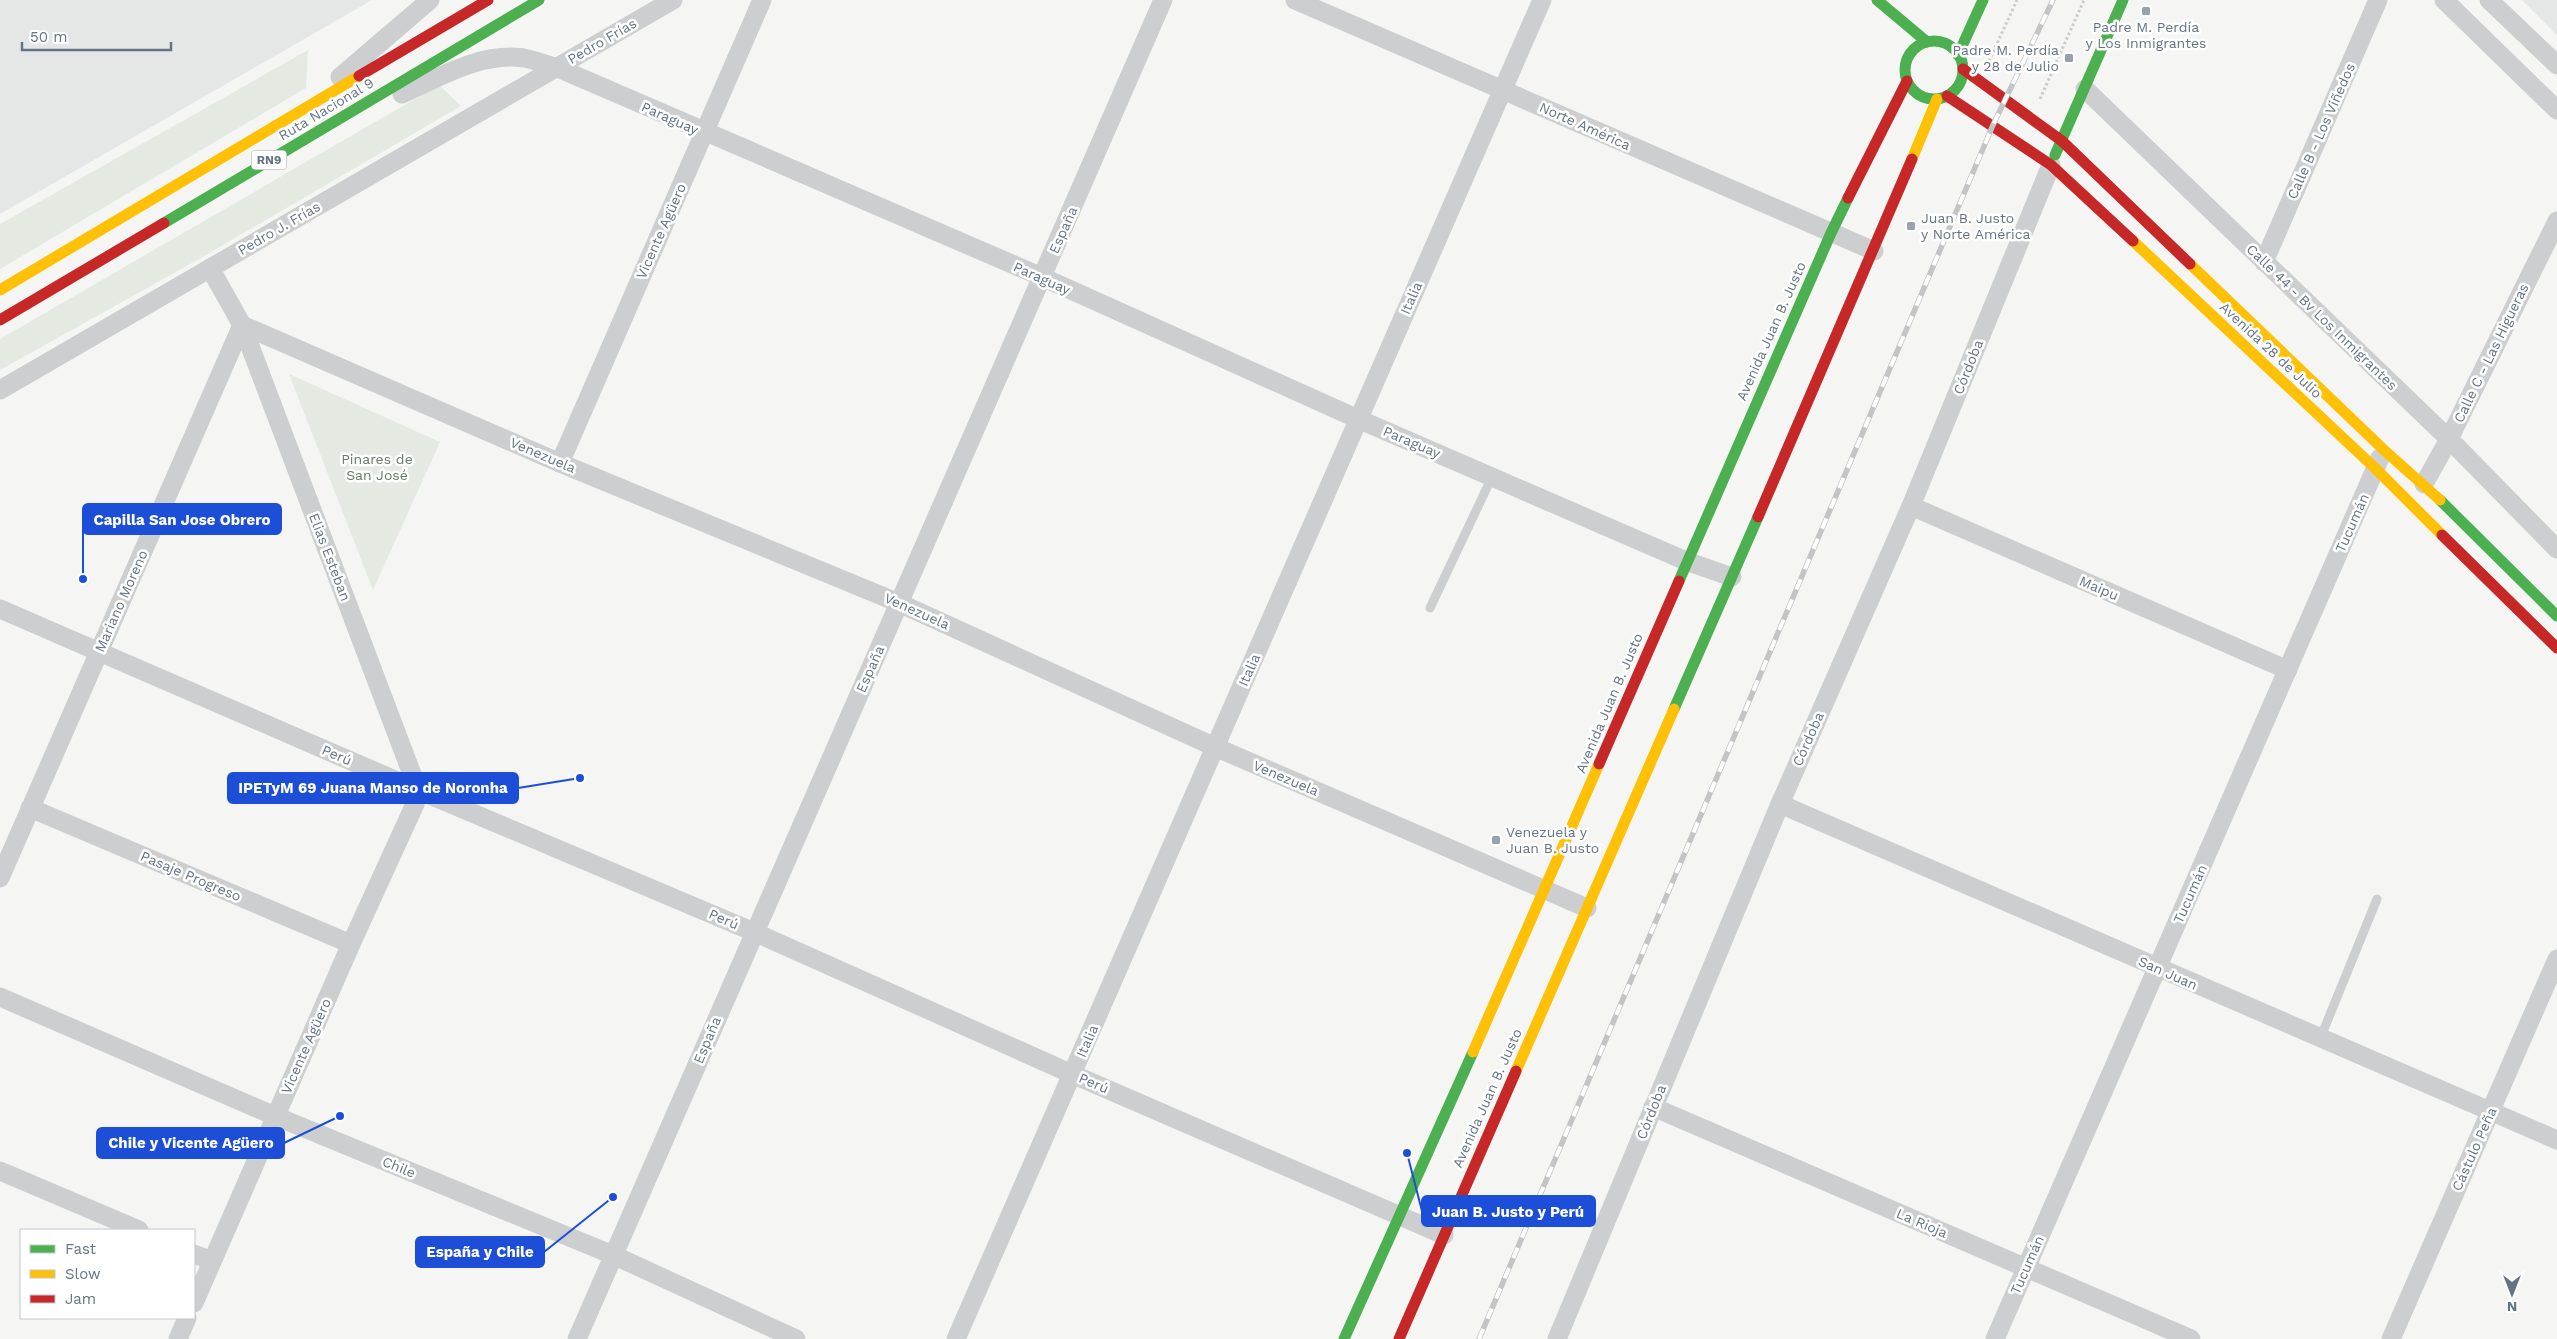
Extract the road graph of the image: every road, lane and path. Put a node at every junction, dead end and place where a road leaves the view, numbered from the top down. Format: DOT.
graph roads {
  1 [pos="430,0"];
  2 [pos="488,0"];
  3 [pos="539,0"];
  4 [pos="672,0"];
  5 [pos="762,0"];
  6 [pos="1163,0"];
  7 [pos="1295,0"];
  8 [pos="1542,0"];
  9 [pos="1877,0"];
  10 [pos="1983,0"];
  11 [pos="2017,0"];
  12 [pos="2084,0"];
  13 [pos="2123,0"];
  14 [pos="2378,0"];
  15 [pos="2444,0"];
  16 [pos="2489,0"];
  17 [pos="1888,12"];
  18 [pos="1894,30"];
  19 [pos="1928,42"];
  20 [pos="1899,48"];
  21 [pos="1958,55"];
  22 [pos="1905,66"];
  23 [pos="2557,66"];
  24 [pos="558,68"];
  25 [pos="1963,69"];
  26 [pos="1907,81"];
  27 [pos="1980,81"];
  28 [pos="2085,89"];
  29 [pos="1503,90"];
  30 [pos="1942,97"];
  31 [pos="300,110"];
  32 [pos="2557,110"];
  33 [pos="346,114"];
  34 [pos="2031,117"];
  35 [pos="704,132"];
  36 [pos="2062,141"];
  37 [pos="2051,164"];
  38 [pos="2557,221"];
  39 [pos="1831,233"];
  40 [pos="1874,251"];
  41 [pos="2264,262"];
  42 [pos="210,268"];
  43 [pos="1042,277"];
  44 [pos="0,290"];
  45 [pos="0,320"];
  46 [pos="242,325"];
  47 [pos="0,390"];
  48 [pos="1358,419"];
  49 [pos="2449,438"];
  50 [pos="2384,450"];
  51 [pos="560,463"];
  52 [pos="2376,469"];
  53 [pos="1492,477"];
  54 [pos="2424,484"];
  55 [pos="1911,506"];
  56 [pos="2557,549"];
  57 [pos="1686,561"];
  58 [pos="1732,577"];
  59 [pos="899,603"];
  60 [pos="1430,608"];
  61 [pos="0,609"];
  62 [pos="2557,616"];
  63 [pos="2557,648"];
  64 [pos="99,652"];
  65 [pos="2288,670"];
  66 [pos="1215,747"];
  67 [pos="418,790"];
  68 [pos="1780,804"];
  69 [pos="30,808"];
  70 [pos="0,878"];
  71 [pos="1544,889"];
  72 [pos="2377,899"];
  73 [pos="1587,908"];
  74 [pos="754,932"];
  75 [pos="351,944"];
  76 [pos="2557,960"];
  77 [pos="2157,969"];
  78 [pos="0,997"];
  79 [pos="2320,1039"];
  80 [pos="1072,1074"];
  81 [pos="1653,1107"];
  82 [pos="2491,1111"];
  83 [pos="275,1116"];
  84 [pos="2557,1140"];
  85 [pos="0,1171"];
  86 [pos="1401,1216"];
  87 [pos="137,1229"];
  88 [pos="1444,1235"];
  89 [pos="195,1254"];
  90 [pos="613,1256"];
  91 [pos="212,1261"];
  92 [pos="2026,1268"];
  93 [pos="195,1301"];
  94 [pos="187,1319"];
  95 [pos="178,1339"];
  96 [pos="577,1339"];
  97 [pos="796,1339"];
  98 [pos="956,1339"];
  99 [pos="1344,1339"];
  100 [pos="1399,1339"];
  101 [pos="1558,1339"];
  102 [pos="1995,1339"];
  103 [pos="2191,1339"];
  104 [pos="2391,1339"];
  1 -- 31 [label="street"];
  2 -- 31 [label="main road, Ruta Nacional 9 / RN9"];
  3 -- 33 [label="main road, Ruta Nacional 9 / RN9"];
  4 -- 24 [label="street, Pedro Frías"];
  5 -- 35 [label="street, Vicente Agüero"];
  6 -- 43 [label="street, España"];
  7 -- 29 [label="street, Norte América"];
  8 -- 29 [label="street, Italia"];
  9 -- 17 [label="main road"];
  10 -- 21 [label="main road"];
  11 -- 27 [label="path"];
  12 -- 34 [label="path"];
  13 -- 28 [label="main road, Córdoba"];
  14 -- 41 [label="street, Calle B - Los Viñedos"];
  15 -- 32 [label="street"];
  16 -- 23 [label="street"];
  17 -- 18 [label="main road"];
  17 -- 19 [label="main road"];
  19 -- 21 [label="main road"];
  19 -- 22 [label="main road"];
  20 -- 22 [label="main road"];
  21 -- 25 [label="main road"];
  22 -- 26 [label="main road"];
  24 -- 33 [label="street, Paraguay"];
  24 -- 35 [label="street, Paraguay"];
  24 -- 42 [label="street, Pedro J. Frías"];
  25 -- 27 [label="main road, Avenida 28 de Julio"];
  25 -- 30 [label="main road"];
  26 -- 30 [label="main road"];
  26 -- 39 [label="main road, Avenida Juan B. Justo"];
  27 -- 34 [label="main road, Avenida 28 de Julio"];
  28 -- 36 [label="main road, Córdoba"];
  28 -- 41 [label="street, Calle 44 - Bv Los Inmigrantes"];
  29 -- 39 [label="street, Norte América"];
  29 -- 48 [label="street, Italia"];
  30 -- 37 [label="main road, Avenida 28 de Julio"];
  30 -- 40 [label="main road, Avenida Juan B. Justo"];
  31 -- 44 [label="main road, Ruta Nacional 9 / RN9"];
  33 -- 45 [label="main road, Ruta Nacional 9 / RN9"];
  34 -- 36 [label="main road, Avenida 28 de Julio"];
  35 -- 43 [label="street, Paraguay"];
  35 -- 51 [label="street, Vicente Agüero"];
  36 -- 37 [label="main road, Córdoba"];
  36 -- 50 [label="main road, Avenida 28 de Julio"];
  37 -- 52 [label="main road, Avenida 28 de Julio"];
  37 -- 55 [label="street, Córdoba"];
  38 -- 49 [label="street, Calle C - Las Higueras"];
  39 -- 40 [label="street, Norte América"];
  39 -- 57 [label="main road, Avenida Juan B. Justo"];
  40 -- 58 [label="main road, Avenida Juan B. Justo"];
  41 -- 49 [label="street, Calle 44 - Bv Los Inmigrantes"];
  42 -- 46 [label="street, Elias Esteban"];
  42 -- 47 [label="street, Pedro J. Frías"];
  43 -- 48 [label="street, Paraguay"];
  43 -- 59 [label="street, España"];
  46 -- 51 [label="street, Venezuela"];
  46 -- 64 [label="street, Mariano Moreno"];
  46 -- 67 [label="street, Elias Esteban"];
  48 -- 53 [label="street, Paraguay"];
  48 -- 66 [label="street, Italia"];
  49 -- 54 [label="street, Calle C - Las Higueras"];
  49 -- 56 [label="street, Calle 44 - Bv Los Inmigrantes"];
  50 -- 52 [label="street, Tucumán"];
  50 -- 54 [label="main road, Avenida 28 de Julio"];
  51 -- 59 [label="street, Venezuela"];
  52 -- 63 [label="main road, Avenida 28 de Julio"];
  52 -- 65 [label="street, Tucumán"];
  53 -- 57 [label="street, Paraguay"];
  53 -- 60 [label="lane"];
  54 -- 62 [label="main road, Avenida 28 de Julio"];
  55 -- 65 [label="street, Maipu"];
  55 -- 68 [label="street, Córdoba"];
  57 -- 58 [label="street, Paraguay"];
  57 -- 71 [label="main road, Avenida Juan B. Justo"];
  58 -- 73 [label="main road, Avenida Juan B. Justo"];
  59 -- 66 [label="street, Venezuela"];
  59 -- 74 [label="street, España"];
  61 -- 64 [label="street, Perú"];
  64 -- 67 [label="street, Perú"];
  64 -- 69 [label="street, Mariano Moreno"];
  65 -- 77 [label="street, Tucumán"];
  66 -- 71 [label="street, Venezuela"];
  66 -- 80 [label="street, Italia"];
  67 -- 74 [label="street, Perú"];
  67 -- 75 [label="street, Vicente Agüero"];
  68 -- 77 [label="street, San Juan"];
  68 -- 81 [label="street, Córdoba"];
  69 -- 70 [label="street, Mariano Moreno"];
  69 -- 75 [label="street, Pasaje Progreso"];
  71 -- 73 [label="street, Venezuela"];
  71 -- 86 [label="main road, Avenida Juan B. Justo"];
  72 -- 79 [label="lane"];
  73 -- 88 [label="main road, Avenida Juan B. Justo"];
  74 -- 80 [label="street, Perú"];
  74 -- 90 [label="street, España"];
  75 -- 83 [label="street, Vicente Agüero"];
  76 -- 82 [label="street, Cástulo Peña"];
  77 -- 79 [label="street, San Juan"];
  77 -- 92 [label="street, Tucumán"];
  78 -- 83 [label="street, Chile"];
  79 -- 82 [label="street, San Juan"];
  80 -- 86 [label="street, Perú"];
  80 -- 98 [label="street, Italia"];
  81 -- 92 [label="street, La Rioja"];
  81 -- 101 [label="street, Córdoba"];
  82 -- 84 [label="street, San Juan"];
  82 -- 104 [label="street, Cástulo Peña"];
  83 -- 90 [label="street, Chile"];
  83 -- 91 [label="street, Vicente Agüero"];
  85 -- 87 [label="street"];
  86 -- 88 [label="street, Perú"];
  86 -- 99 [label="main road, Avenida Juan B. Justo"];
  88 -- 100 [label="main road, Avenida Juan B. Justo"];
  89 -- 91 [label="street"];
  90 -- 96 [label="street, España"];
  90 -- 97 [label="street, Chile"];
  91 -- 93 [label="street, Vicente Agüero"];
  92 -- 102 [label="street, Tucumán"];
  92 -- 103 [label="street, La Rioja"];
  94 -- 95 [label="street"];
}
